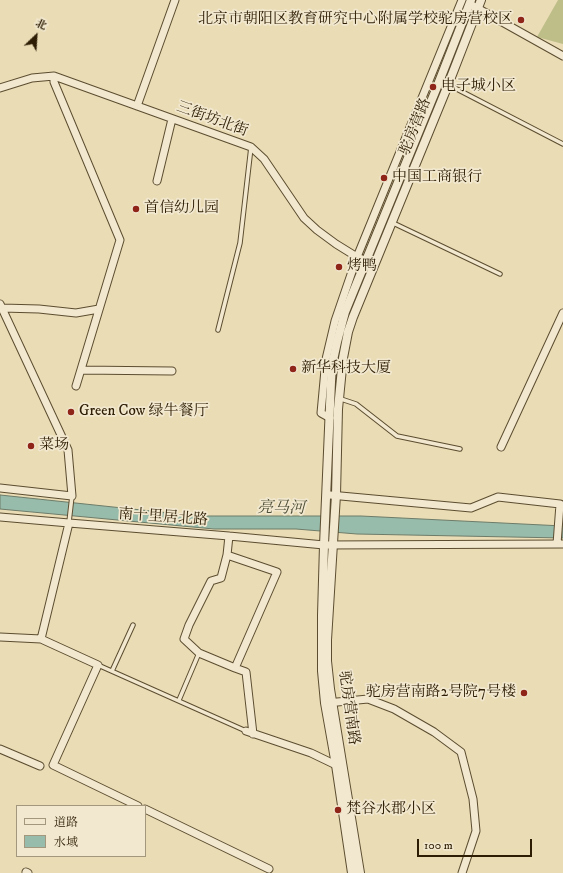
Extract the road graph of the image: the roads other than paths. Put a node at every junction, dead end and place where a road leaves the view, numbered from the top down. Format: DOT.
graph roads {
  1 [pos="176,0"];
  2 [pos="462,0"];
  3 [pos="481,0"];
  4 [pos="471,2"];
  5 [pos="478,8"];
  6 [pos="563,56"];
  7 [pos="54,76"];
  8 [pos="448,85"];
  9 [pos="0,88"];
  10 [pos="137,106"];
  11 [pos="172,119"];
  12 [pos="563,144"];
  13 [pos="251,148"];
  14 [pos="157,181"];
  15 [pos="384,219"];
  16 [pos="392,223"];
  17 [pos="357,257"];
  18 [pos="366,261"];
  19 [pos="374,264"];
  20 [pos="500,274"];
  21 [pos="1,306"];
  22 [pos="99,309"];
  23 [pos="563,313"];
  24 [pos="218,330"];
  25 [pos="81,370"];
  26 [pos="172,371"];
  27 [pos="76,386"];
  28 [pos="330,396"];
  29 [pos="339,398"];
  30 [pos="330,418"];
  31 [pos="501,447"];
  32 [pos="460,449"];
  33 [pos="0,488"];
  34 [pos="326,494"];
  35 [pos="336,495"];
  36 [pos="72,496"];
  37 [pos="0,516"];
  38 [pos="69,524"];
  39 [pos="229,536"];
  40 [pos="560,544"];
  41 [pos="324,545"];
  42 [pos="333,545"];
  43 [pos="227,555"];
  44 [pos="133,625"];
  45 [pos="0,637"];
  46 [pos="41,639"];
  47 [pos="199,653"];
  48 [pos="98,665"];
  49 [pos="235,668"];
  50 [pos="112,671"];
  51 [pos="179,700"];
  52 [pos="329,702"];
  53 [pos="250,733"];
  54 [pos="0,749"];
  55 [pos="336,765"];
  56 [pos="40,766"];
  57 [pos="136,805"];
  58 [pos="146,809"];
  59 [pos="269,869"];
  60 [pos="352,873"];
  61 [pos="360,873"];
  62 [pos="462,873"];
  1 -- 10 [label="street"];
  2 -- 17 [label="street"];
  3 -- 5 [label="street, 驼房营路"];
  4 -- 5 [label="street"];
  4 -- 15 [label="street, 驼房营路"];
  5 -- 6 [label="street"];
  5 -- 8 [label="street, 驼房营路"];
  7 -- 9 [label="street, 三街坊北街"];
  7 -- 10 [label="street, 三街坊北街"];
  7 -- 22 [label="street"];
  8 -- 12 [label="lane"];
  8 -- 16 [label="street, 驼房营路"];
  10 -- 11 [label="street, 三街坊北街"];
  11 -- 13 [label="street, 三街坊北街"];
  11 -- 14 [label="street"];
  13 -- 17 [label="street, 三街坊北街"];
  13 -- 24 [label="lane"];
  15 -- 16 [label="lane"];
  15 -- 18 [label="street, 驼房营路"];
  16 -- 19 [label="street, 驼房营路"];
  16 -- 20 [label="lane"];
  17 -- 18 [label="street, 三街坊北街"];
  17 -- 30 [label="street"];
  18 -- 19 [label="street, 三街坊北街"];
  18 -- 28 [label="street, 驼房营路"];
  19 -- 29 [label="street, 驼房营路"];
  21 -- 22 [label="street"];
  21 -- 36 [label="street"];
  22 -- 25 [label="street"];
  23 -- 31 [label="street"];
  25 -- 26 [label="street"];
  25 -- 27 [label="street"];
  28 -- 29 [label="lane"];
  28 -- 30 [label="street, 驼房营南路"];
  29 -- 32 [label="lane"];
  29 -- 35 [label="street, 驼房营南路"];
  30 -- 34 [label="street, 驼房营南路"];
  33 -- 36 [label="street"];
  34 -- 35 [label="street"];
  34 -- 41 [label="street, 驼房营南路"];
  35 -- 40 [label="street"];
  35 -- 42 [label="street, 驼房营南路"];
  36 -- 38 [label="lane"];
  37 -- 38 [label="street, 南十里居北路"];
  38 -- 39 [label="street, 南十里居北路"];
  38 -- 46 [label="street"];
  39 -- 41 [label="street, 南十里居北路"];
  39 -- 43 [label="street"];
  40 -- 42 [label="street, 南十里居北路"];
  41 -- 42 [label="street, 南十里居北路"];
  41 -- 52 [label="street, 驼房营南路"];
  42 -- 52 [label="street, 驼房营南路"];
  43 -- 47 [label="street"];
  43 -- 49 [label="street"];
  44 -- 50 [label="lane"];
  45 -- 46 [label="street"];
  46 -- 48 [label="street"];
  47 -- 49 [label="street"];
  47 -- 51 [label="lane"];
  48 -- 50 [label="lane"];
  48 -- 57 [label="street"];
  49 -- 53 [label="street"];
  50 -- 51 [label="lane"];
  51 -- 53 [label="lane"];
  52 -- 55 [label="street, 驼房营南路"];
  52 -- 61 [label="street, 驼房营南路"];
  52 -- 62 [label="street"];
  53 -- 55 [label="street"];
  54 -- 56 [label="street"];
  55 -- 60 [label="street, 驼房营南路"];
  58 -- 59 [label="street"];
}
